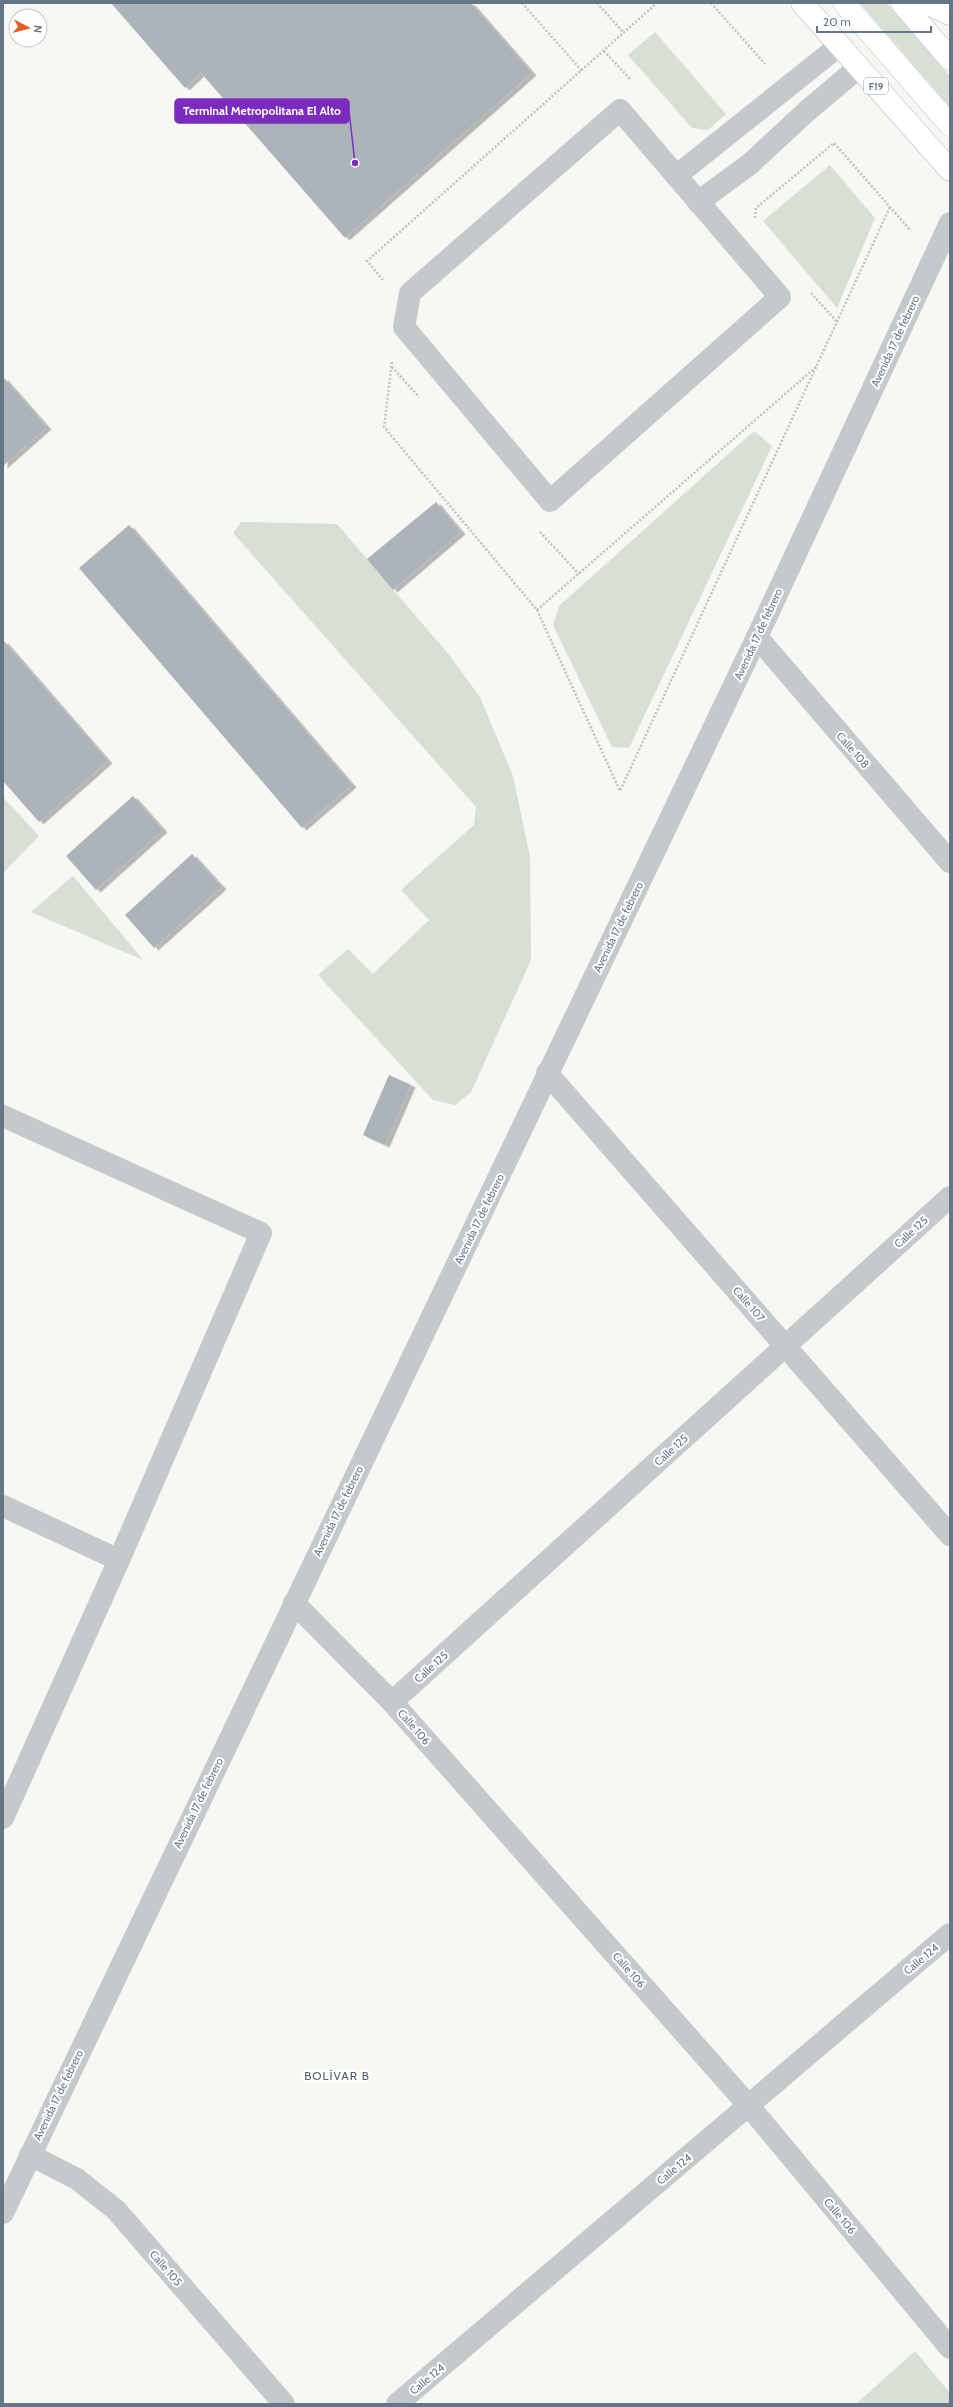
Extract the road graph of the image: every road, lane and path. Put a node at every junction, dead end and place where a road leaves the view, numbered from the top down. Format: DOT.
graph roads {
  1 [pos="522,3"];
  2 [pos="597,3"];
  3 [pos="657,3"];
  4 [pos="711,3"];
  5 [pos="802,3"];
  6 [pos="844,3"];
  7 [pos="902,3"];
  8 [pos="926,3"];
  9 [pos="950,14"];
  10 [pos="624,33"];
  11 [pos="840,45"];
  12 [pos="950,59"];
  13 [pos="767,66"];
  14 [pos="860,67"];
  15 [pos="582,71"];
  16 [pos="636,86"];
  17 [pos="950,125"];
  18 [pos="950,170"];
  19 [pos="676,176"];
  20 [pos="698,202"];
  21 [pos="890,207"];
  22 [pos="755,221"];
  23 [pos="950,223"];
  24 [pos="806,287"];
  25 [pos="838,323"];
  26 [pos="817,367"];
  27 [pos="538,610"];
  28 [pos="757,637"];
  29 [pos="950,862"];
  30 [pos="548,1073"];
  31 [pos="3,1116"];
  32 [pos="950,1198"];
  33 [pos="785,1346"];
  34 [pos="3,1506"];
  35 [pos="950,1535"];
  36 [pos="119,1560"];
  37 [pos="294,1603"];
  38 [pos="392,1702"];
  39 [pos="3,1818"];
  40 [pos="950,1934"];
  41 [pos="748,2106"];
  42 [pos="30,2155"];
  43 [pos="3,2213"];
  44 [pos="950,2348"];
  45 [pos="284,2404"];
  46 [pos="397,2404"];
  1 -- 15 [label="path"];
  2 -- 10 [label="path"];
  3 -- 10 [label="path"];
  4 -- 13 [label="path"];
  5 -- 11 [label="main road, F19"];
  6 -- 17 [label="main road, F19"];
  7 -- 12 [label="main road"];
  8 -- 9 [label="main road"];
  10 -- 16 [label="path"];
  11 -- 14 [label="main road, F19"];
  11 -- 19 [label="street"];
  14 -- 18 [label="main road, F19"];
  14 -- 20 [label="street"];
  19 -- 20 [label="street"];
  19 -- 20 [label="street"];
  21 -- 22 [label="path"];
  23 -- 28 [label="street, Avenida 17 de febrero"];
  24 -- 25 [label="path"];
  26 -- 27 [label="path"];
  28 -- 29 [label="street, Calle 108"];
  28 -- 30 [label="street, Avenida 17 de febrero"];
  30 -- 33 [label="street, Calle 107"];
  30 -- 37 [label="street, Avenida 17 de febrero"];
  31 -- 36 [label="street"];
  32 -- 33 [label="street, Calle 125"];
  33 -- 35 [label="street, Calle 107"];
  33 -- 38 [label="street, Calle 125"];
  34 -- 36 [label="street"];
  36 -- 39 [label="street"];
  37 -- 38 [label="street, Calle 106"];
  37 -- 42 [label="street, Avenida 17 de febrero"];
  38 -- 41 [label="street, Calle 106"];
  40 -- 41 [label="street, Calle 124"];
  41 -- 44 [label="street, Calle 106"];
  41 -- 46 [label="street, Calle 124"];
  42 -- 43 [label="street, Avenida 17 de febrero"];
  42 -- 45 [label="street, Calle 105"];
}
